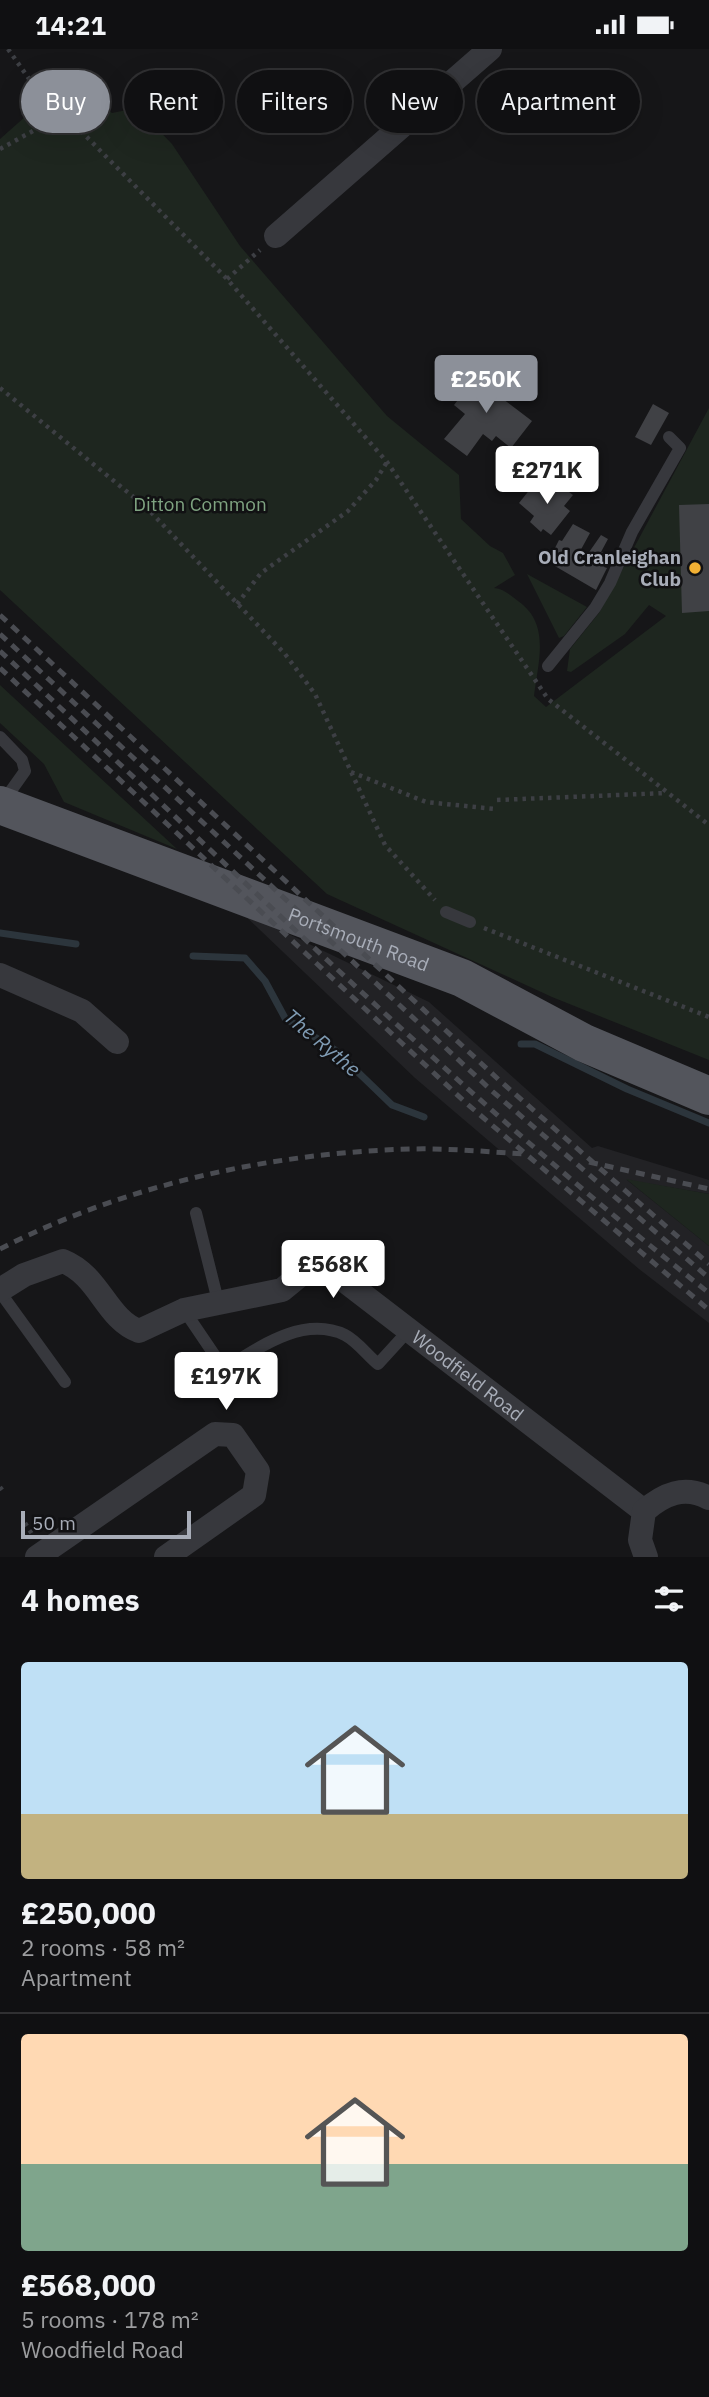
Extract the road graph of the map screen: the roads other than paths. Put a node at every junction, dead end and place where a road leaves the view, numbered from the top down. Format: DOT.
graph roads {
  1 [pos="490,49"];
  2 [pos="276,236"];
  3 [pos="669,437"];
  4 [pos="548,666"];
  5 [pos="0,737"];
  6 [pos="0,806"];
  7 [pos="446,912"];
  8 [pos="470,922"];
  9 [pos="0,975"];
  10 [pos="117,1042"];
  11 [pos="709,1096"];
  12 [pos="196,1213"];
  13 [pos="0,1291"];
  14 [pos="219,1305"];
  15 [pos="184,1310"];
  16 [pos="409,1330"];
  17 [pos="65,1382"];
  18 [pos="709,1498"];
  19 [pos="643,1511"];
  20 [pos="37,1557"];
  21 [pos="166,1557"];
  22 [pos="646,1557"];
  1 -- 2 [label="street"];
  3 -- 4 [label="lane"];
  5 -- 6 [label="lane"];
  6 -- 11 [label="main road, Portsmouth Road"];
  7 -- 8 [label="lane"];
  9 -- 10 [label="street"];
  12 -- 14 [label="lane"];
  13 -- 15 [label="street, Woodfield Road"];
  13 -- 17 [label="lane"];
  14 -- 15 [label="street, Woodfield Road"];
  14 -- 16 [label="street, Woodfield Road"];
  15 -- 16 [label="lane"];
  16 -- 19 [label="street, Woodfield Road"];
  18 -- 19 [label="street"];
  19 -- 22 [label="street"];
  20 -- 21 [label="street"];
}
